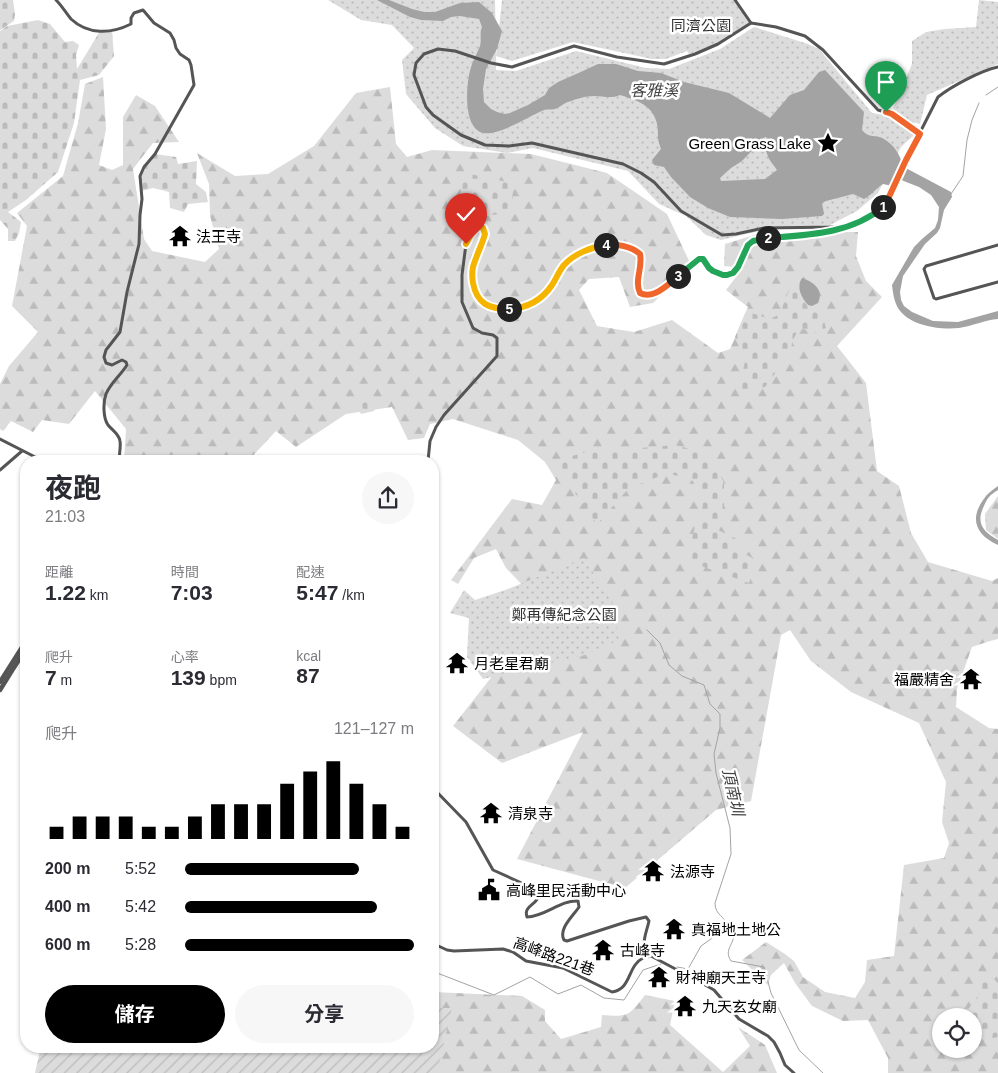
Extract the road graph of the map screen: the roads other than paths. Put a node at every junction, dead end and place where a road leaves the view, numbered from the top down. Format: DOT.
graph roads {
  1 [pos="56,0"];
  2 [pos="735,0"];
  3 [pos="751,23"];
  4 [pos="998,67"];
  5 [pos="920,134"];
  6 [pos="839,229"];
  7 [pos="998,245"];
  8 [pos="998,282"];
  9 [pos="0,439"];
  10 [pos="22,451"];
  11 [pos="30,455"];
  12 [pos="119,455"];
  13 [pos="429,455"];
  14 [pos="0,470"];
  15 [pos="20,650"];
  16 [pos="20,658"];
  17 [pos="0,682"];
  18 [pos="0,690"];
  19 [pos="439,794"];
  20 [pos="439,946"];
  21 [pos="651,956"];
  22 [pos="794,1073"];
  1 -- 12 [label="street"];
  2 -- 3 [label="street"];
  3 -- 5 [label="street"];
  3 -- 6 [label="street"];
  4 -- 5 [label="street"];
  5 -- 6 [label="street"];
  6 -- 13 [label="street"];
  7 -- 8 [label="street"];
  9 -- 10 [label="street"];
  10 -- 11 [label="street"];
  10 -- 14 [label="street"];
  15 -- 17 [label="street"];
  16 -- 18 [label="street"];
  19 -- 21 [label="street"];
  20 -- 21 [label="street, 高峰路221巷"];
  21 -- 22 [label="street"];
}
